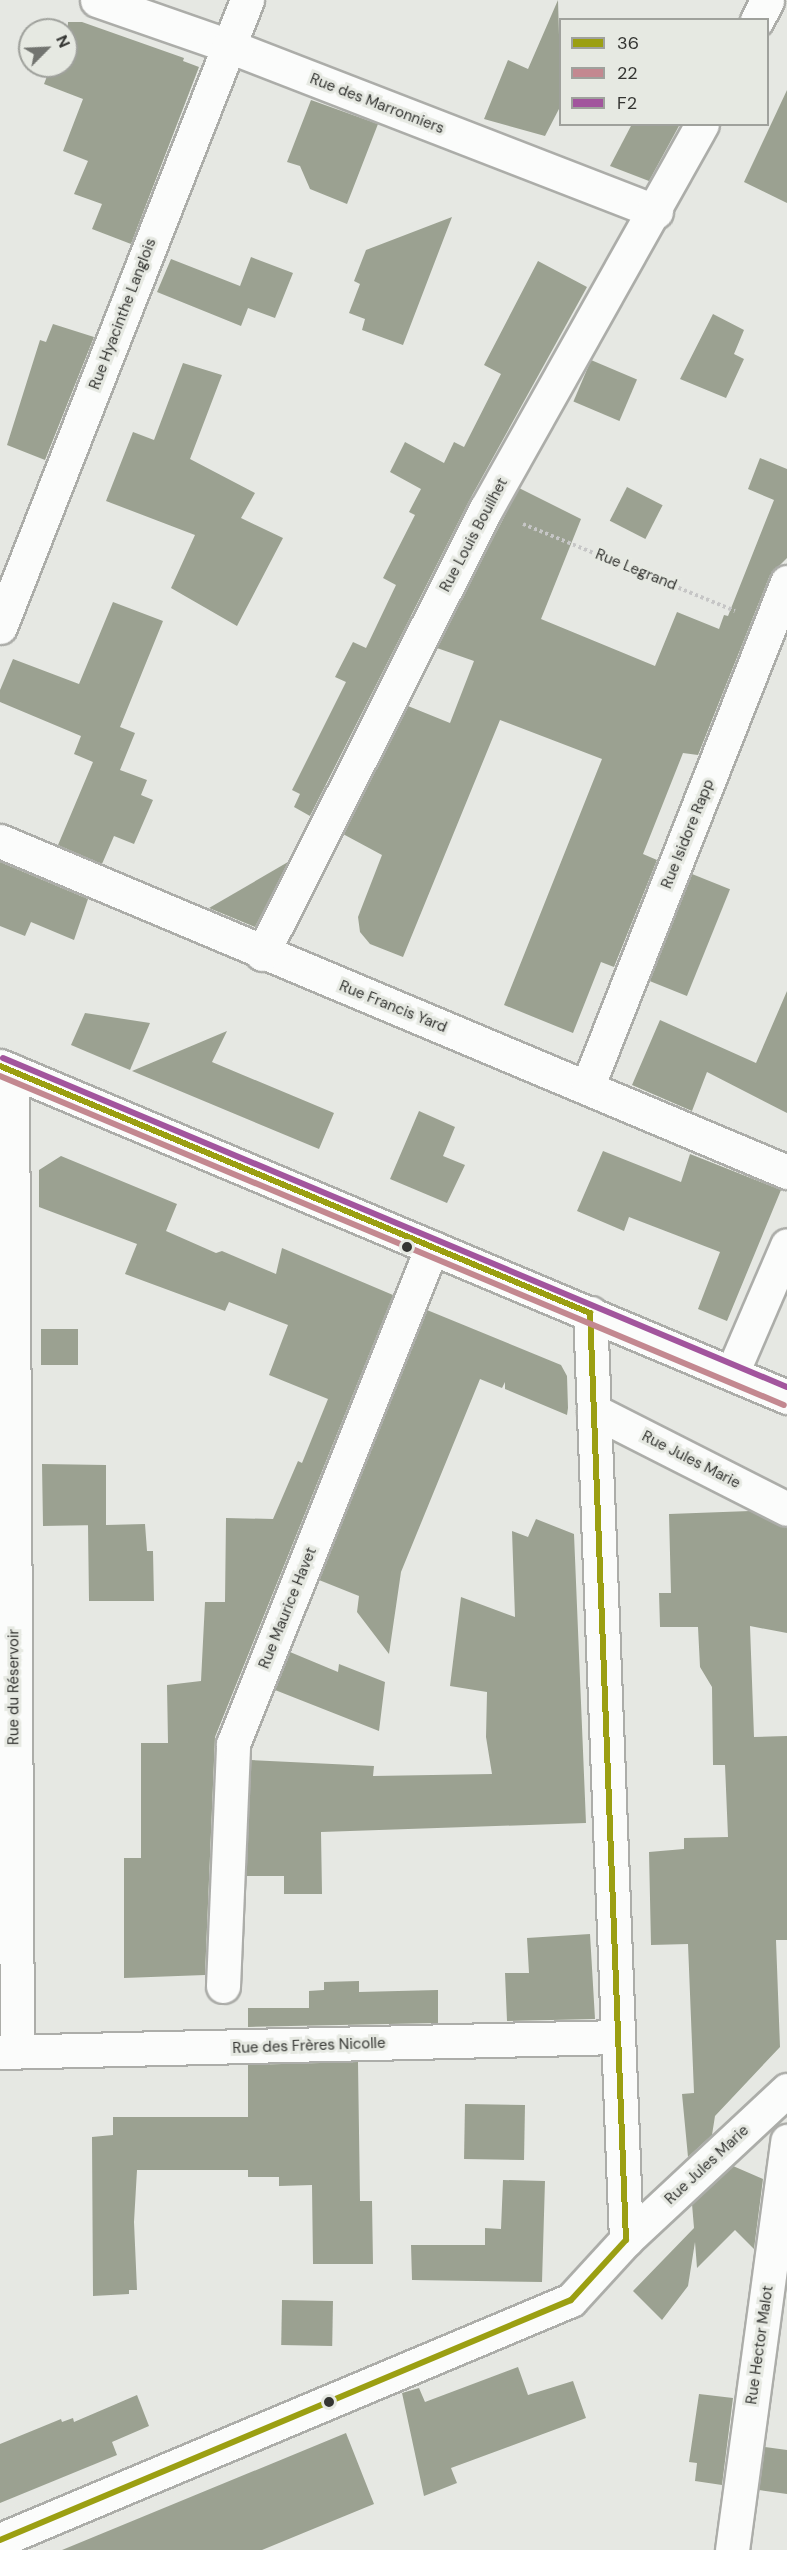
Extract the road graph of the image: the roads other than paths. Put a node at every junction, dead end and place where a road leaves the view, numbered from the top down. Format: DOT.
graph roads {
  1 [pos="97,0"];
  2 [pos="248,0"];
  3 [pos="767,0"];
  4 [pos="758,18"];
  5 [pos="229,46"];
  6 [pos="701,126"];
  7 [pos="656,212"];
  8 [pos="787,582"];
  9 [pos="4,607"];
  10 [pos="0,841"];
  11 [pos="262,954"];
  12 [pos="6,1068"];
  13 [pos="588,1085"];
  14 [pos="787,1172"];
  15 [pos="787,1245"];
  16 [pos="432,1247"];
  17 [pos="590,1313"];
  18 [pos="732,1373"];
  19 [pos="787,1397"];
  20 [pos="594,1411"];
  21 [pos="6,1503"];
  22 [pos="787,1509"];
  23 [pos="223,1986"];
  24 [pos="618,2037"];
  25 [pos="8,2051"];
  26 [pos="787,2090"];
  27 [pos="787,2141"];
  28 [pos="626,2240"];
  29 [pos="0,2540"];
  30 [pos="732,2550"];
  1 -- 5 [label="street, Rue des Marronniers"];
  2 -- 5 [label="street, Rue Hyacinthe Langlois"];
  3 -- 4 [label="street"];
  5 -- 7 [label="street, Rue des Marronniers"];
  5 -- 9 [label="street, Rue Hyacinthe Langlois"];
  6 -- 7 [label="street, Rue Louis Bouilhet"];
  7 -- 11 [label="street, Rue Louis Bouilhet"];
  8 -- 13 [label="street, Rue Isidore Rapp"];
  10 -- 11 [label="street, Rue Francis Yard"];
  11 -- 13 [label="street, Rue Francis Yard"];
  12 -- 16 [label="street"];
  12 -- 21 [label="street, Rue du Réservoir"];
  13 -- 14 [label="street, Rue Francis Yard"];
  15 -- 18 [label="street"];
  16 -- 17 [label="street"];
  16 -- 23 [label="street, Rue Maurice Havet"];
  17 -- 18 [label="street"];
  17 -- 20 [label="street"];
  18 -- 19 [label="street"];
  20 -- 22 [label="street, Rue Jules Marie"];
  20 -- 24 [label="street"];
  21 -- 25 [label="street, Rue du Réservoir"];
  24 -- 25 [label="street, Rue des Frères Nicolle"];
  24 -- 28 [label="street"];
  26 -- 28 [label="street, Rue Jules Marie"];
  27 -- 30 [label="street, Rue Hector Malot"];
  28 -- 29 [label="street, Rue Jules Marie"];
}
